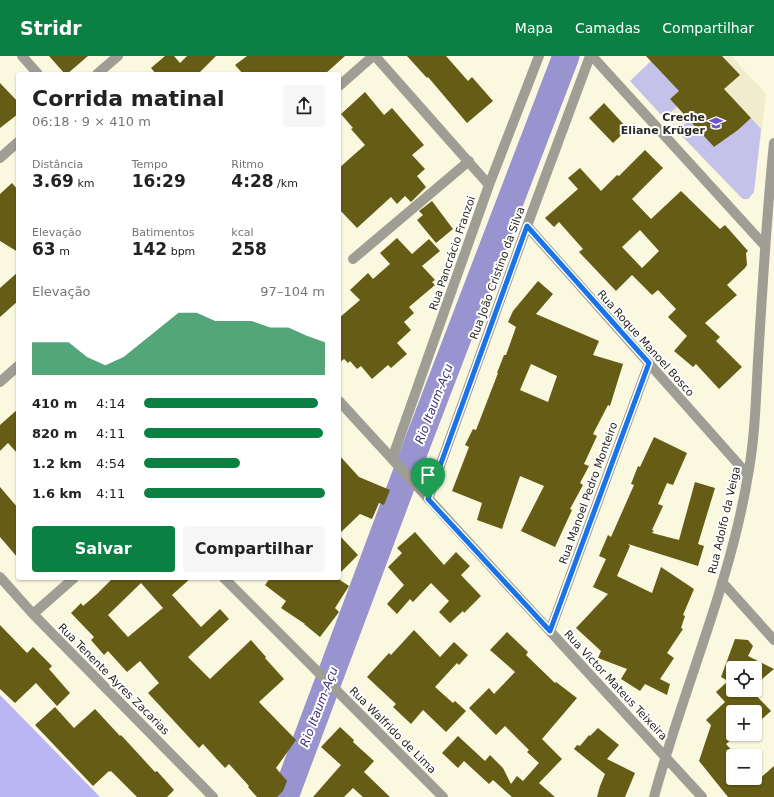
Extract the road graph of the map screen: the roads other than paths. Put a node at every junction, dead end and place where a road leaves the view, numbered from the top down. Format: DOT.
graph roads {
  1 [pos="22,56"];
  2 [pos="118,56"];
  3 [pos="374,56"];
  4 [pos="540,56"];
  5 [pos="591,56"];
  6 [pos="36,72"];
  7 [pos="99,72"];
  8 [pos="341,84"];
  9 [pos="774,143"];
  10 [pos="16,144"];
  11 [pos="0,158"];
  12 [pos="469,161"];
  13 [pos="772,182"];
  14 [pos="489,185"];
  15 [pos="527,226"];
  16 [pos="764,245"];
  17 [pos="353,259"];
  18 [pos="649,363"];
  19 [pos="16,368"];
  20 [pos="0,382"];
  21 [pos="341,403"];
  22 [pos="392,459"];
  23 [pos="748,475"];
  24 [pos="428,499"];
  25 [pos="0,577"];
  26 [pos="72,580"];
  27 [pos="226,580"];
  28 [pos="722,582"];
  29 [pos="33,614"];
  30 [pos="550,631"];
  31 [pos="772,634"];
  32 [pos="665,756"];
  33 [pos="213,797"];
  34 [pos="443,797"];
  35 [pos="654,797"];
  36 [pos="702,797"];
  1 -- 6 [label="street"];
  2 -- 7 [label="street"];
  3 -- 8 [label="street"];
  3 -- 12 [label="street"];
  4 -- 14 [label="street, Rua Pancrácio Franzoi"];
  5 -- 15 [label="street, Rua João Cristino da Silva"];
  5 -- 16 [label="street"];
  9 -- 13 [label="street, Rua Adolfo da Veiga"];
  10 -- 11 [label="street"];
  12 -- 14 [label="street"];
  12 -- 17 [label="street"];
  13 -- 16 [label="street, Rua Adolfo da Veiga"];
  14 -- 22 [label="street, Rua Pancrácio Franzoi"];
  15 -- 18 [label="street, Rua Roque Manoel Bosco"];
  15 -- 24 [label="street, Rua João Cristino da Silva"];
  16 -- 23 [label="street, Rua Adolfo da Veiga"];
  18 -- 23 [label="street, Rua Roque Manoel Bosco"];
  18 -- 30 [label="street, Rua Manoel Pedro Monteiro"];
  19 -- 20 [label="street"];
  21 -- 22 [label="street, Rua Victor Mateus Teixeira"];
  22 -- 24 [label="street, Rua Victor Mateus Teixeira"];
  23 -- 28 [label="street, Rua Adolfo da Veiga"];
  24 -- 30 [label="street, Rua Victor Mateus Teixeira"];
  25 -- 29 [label="street, Rua Tenente Ayres Zacarias"];
  26 -- 29 [label="street"];
  27 -- 34 [label="street, Rua Walfrido de Lima"];
  28 -- 31 [label="street"];
  28 -- 32 [label="street, Rua Adolfo da Veiga"];
  29 -- 33 [label="street, Rua Tenente Ayres Zacarias"];
  30 -- 32 [label="street, Rua Victor Mateus Teixeira"];
  32 -- 35 [label="street, Rua Adolfo da Veiga"];
  32 -- 36 [label="street, Rua Victor Mateus Teixeira"];
}
